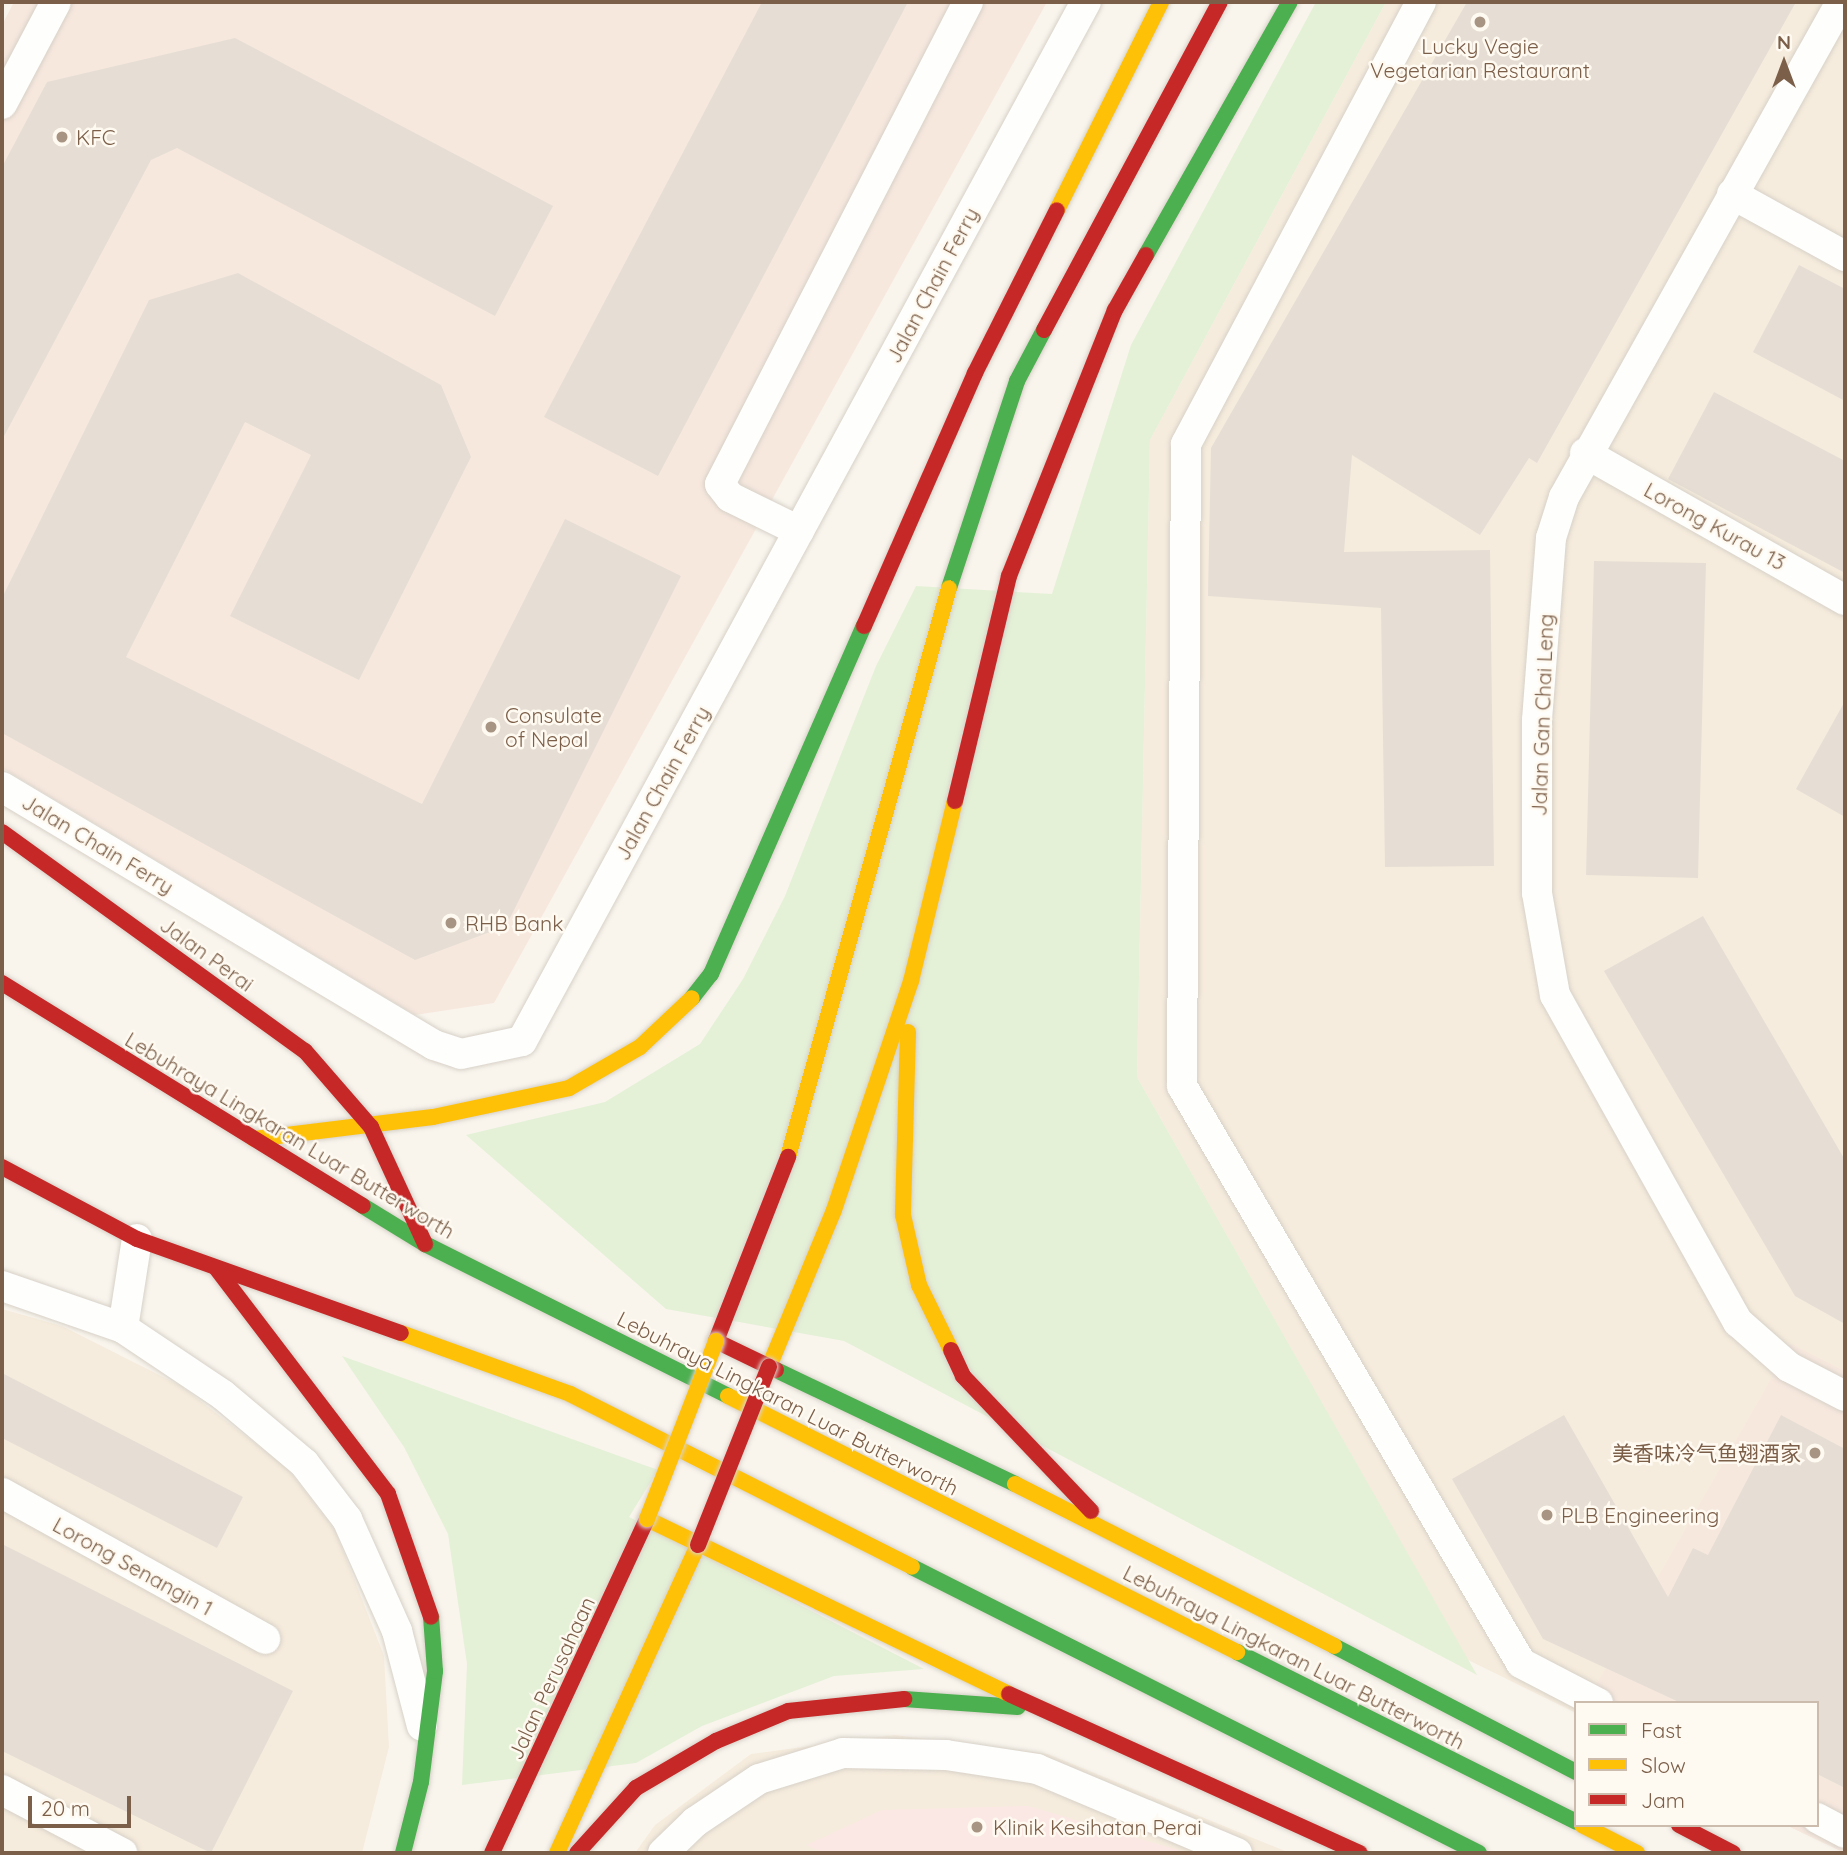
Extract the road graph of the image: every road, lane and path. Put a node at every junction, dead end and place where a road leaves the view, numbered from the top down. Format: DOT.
graph roads {
  1 [pos="56,2"];
  2 [pos="968,2"];
  3 [pos="1086,2"];
  4 [pos="1161,2"];
  5 [pos="1220,2"];
  6 [pos="1290,2"];
  7 [pos="1421,2"];
  8 [pos="1842,2"];
  9 [pos="2,104"];
  10 [pos="1732,194"];
  11 [pos="1845,256"];
  12 [pos="1585,453"];
  13 [pos="799,531"];
  14 [pos="1845,600"];
  15 [pos="2,787"];
  16 [pos="2,832"];
  17 [pos="911,981"];
  18 [pos="2,983"];
  19 [pos="372,1127"];
  20 [pos="254,1139"];
  21 [pos="2,1167"];
  22 [pos="137,1239"];
  23 [pos="425,1244"];
  24 [pos="216,1268"];
  25 [pos="2,1286"];
  26 [pos="123,1328"];
  27 [pos="716,1341"];
  28 [pos="769,1367"];
  29 [pos="1845,1396"];
  30 [pos="2,1493"];
  31 [pos="647,1520"];
  32 [pos="1108,1529"];
  33 [pos="698,1545"];
  34 [pos="265,1639"];
  35 [pos="1594,1701"];
  36 [pos="1038,1709"];
  37 [pos="425,1740"];
  38 [pos="1574,1771"];
  39 [pos="2,1790"];
  40 [pos="1819,1819"];
  41 [pos="1574,1821"];
  42 [pos="1585,1827"];
  43 [pos="1683,1827"];
  44 [pos="1845,1833"];
  45 [pos="122,1853"];
  46 [pos="402,1853"];
  47 [pos="492,1853"];
  48 [pos="557,1853"];
  49 [pos="577,1853"];
  50 [pos="663,1853"];
  51 [pos="1237,1853"];
  52 [pos="1360,1853"];
  53 [pos="1479,1853"];
  54 [pos="1637,1853"];
  55 [pos="1733,1853"];
  1 -- 9 [label="street"];
  2 -- 13 [label="street"];
  3 -- 13 [label="street, Jalan Chain Ferry"];
  4 -- 19 [label="main road"];
  5 -- 27 [label="main road"];
  6 -- 17 [label="main road"];
  7 -- 35 [label="street"];
  8 -- 10 [label="street, Jalan Gan Chai Leng"];
  10 -- 11 [label="street"];
  10 -- 12 [label="street, Jalan Gan Chai Leng"];
  12 -- 14 [label="street, Lorong Kurau 13"];
  12 -- 29 [label="street, Jalan Gan Chai Leng"];
  13 -- 15 [label="street, Jalan Chain Ferry"];
  16 -- 19 [label="main road, Jalan Perai"];
  17 -- 28 [label="main road"];
  17 -- 32 [label="main road"];
  18 -- 20 [label="main road, Lebuhraya Lingkaran Luar Butterworth"];
  19 -- 20 [label="main road"];
  19 -- 23 [label="main road, Jalan Perai"];
  20 -- 23 [label="main road, Lebuhraya Lingkaran Luar Butterworth"];
  21 -- 22 [label="main road"];
  22 -- 24 [label="main road"];
  22 -- 26 [label="street"];
  23 -- 41 [label="main road, Lebuhraya Lingkaran Luar Butterworth"];
  24 -- 37 [label="main road"];
  24 -- 53 [label="main road"];
  25 -- 26 [label="street"];
  26 -- 37 [label="street"];
  27 -- 28 [label="main road"];
  27 -- 31 [label="main road, Jalan Perusahaan, bridge"];
  28 -- 32 [label="main road"];
  28 -- 33 [label="main road, bridge"];
  30 -- 34 [label="street, Lorong Senangin 1"];
  31 -- 33 [label="main road"];
  31 -- 47 [label="main road, Jalan Perusahaan"];
  32 -- 38 [label="main road"];
  33 -- 36 [label="main road"];
  33 -- 48 [label="main road"];
  36 -- 49 [label="main road"];
  36 -- 52 [label="main road"];
  37 -- 46 [label="main road"];
  39 -- 45 [label="street"];
  40 -- 44 [label="street"];
  42 -- 54 [label="main road"];
  43 -- 55 [label="main road"];
  50 -- 51 [label="street"];
}
